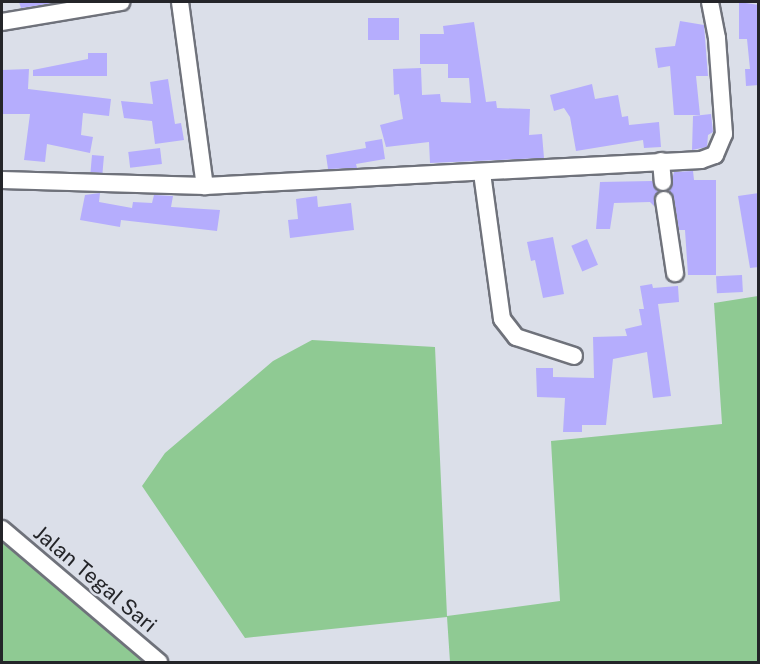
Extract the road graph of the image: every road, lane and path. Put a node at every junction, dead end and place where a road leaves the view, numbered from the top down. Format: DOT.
graph roads {
  1 [pos="121,2"];
  2 [pos="180,2"];
  3 [pos="710,2"];
  4 [pos="2,22"];
  5 [pos="661,161"];
  6 [pos="482,173"];
  7 [pos="2,180"];
  8 [pos="663,182"];
  9 [pos="205,186"];
  10 [pos="664,200"];
  11 [pos="675,273"];
  12 [pos="574,356"];
  13 [pos="2,529"];
  14 [pos="159,663"];
  1 -- 4 [label="street"];
  2 -- 9 [label="street"];
  3 -- 5 [label="street"];
  5 -- 6 [label="street"];
  5 -- 8 [label="street"];
  6 -- 9 [label="street"];
  6 -- 12 [label="street"];
  7 -- 9 [label="street"];
  10 -- 11 [label="street"];
  13 -- 14 [label="street, Jalan Tegal Sari"];
}
